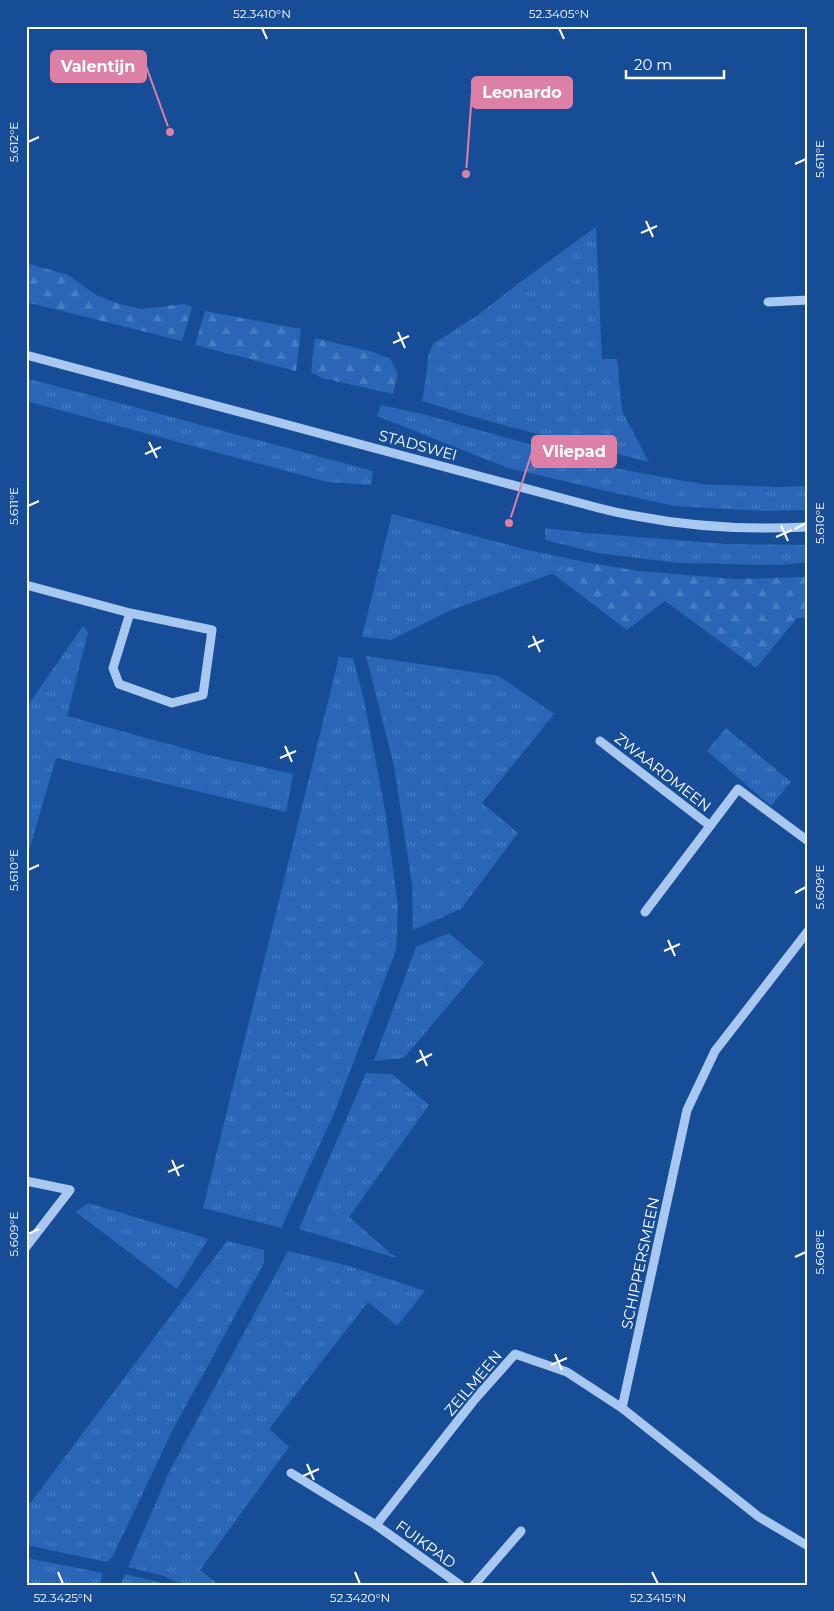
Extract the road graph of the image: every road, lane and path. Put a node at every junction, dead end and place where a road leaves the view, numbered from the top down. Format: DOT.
graph roads {
  1 [pos="808,300"];
  2 [pos="768,302"];
  3 [pos="26,354"];
  4 [pos="808,527"];
  5 [pos="26,585"];
  6 [pos="130,613"];
  7 [pos="600,741"];
  8 [pos="709,825"];
  9 [pos="808,841"];
  10 [pos="645,912"];
  11 [pos="808,931"];
  12 [pos="26,1181"];
  13 [pos="26,1247"];
  14 [pos="622,1408"];
  15 [pos="291,1472"];
  16 [pos="376,1525"];
  17 [pos="521,1531"];
  18 [pos="808,1546"];
  19 [pos="460,1585"];
  20 [pos="474,1585"];
  1 -- 2 [label="street"];
  3 -- 4 [label="street, STADSWEI"];
  5 -- 6 [label="street"];
  6 -- 6 [label="street"];
  7 -- 8 [label="street, ZWAARDMEEN"];
  8 -- 9 [label="street, ZWAARDMEEN"];
  8 -- 10 [label="street, ZWAARDMEEN"];
  11 -- 14 [label="street, SCHIPPERSMEEN"];
  12 -- 13 [label="street"];
  14 -- 16 [label="street, ZEILMEEN"];
  14 -- 18 [label="street"];
  15 -- 16 [label="street, FUIKPAD"];
  16 -- 19 [label="street, FUIKPAD"];
  17 -- 20 [label="street"];
}
